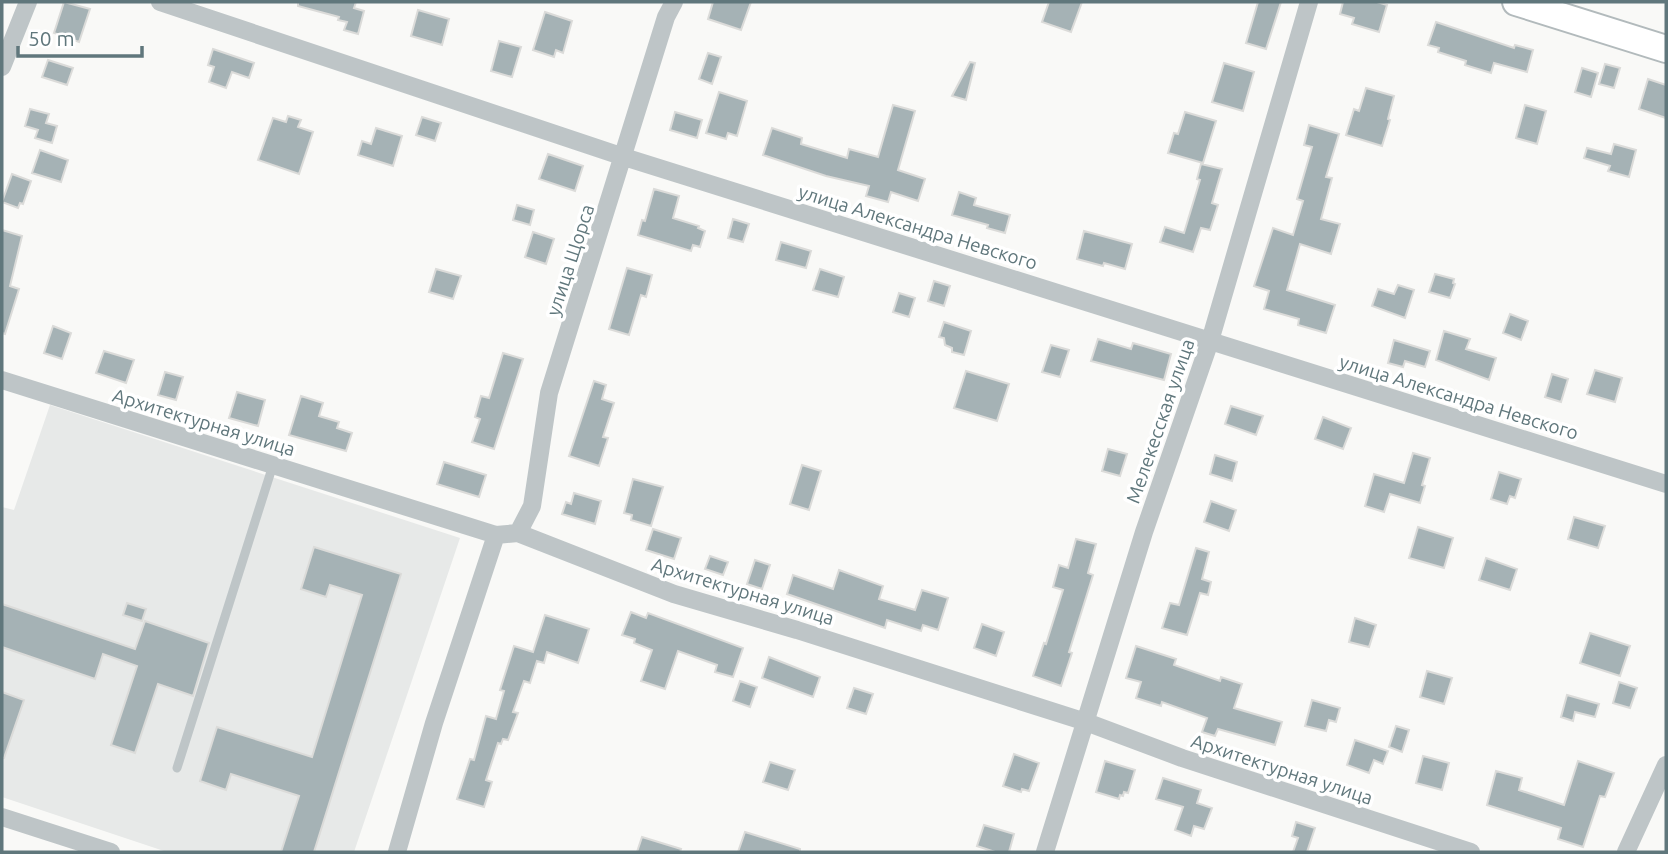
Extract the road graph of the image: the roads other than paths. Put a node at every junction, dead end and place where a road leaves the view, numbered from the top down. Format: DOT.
graph roads {
  1 [pos="28,2"];
  2 [pos="160,2"];
  3 [pos="674,2"];
  4 [pos="1308,2"];
  5 [pos="1516,2"];
  6 [pos="1666,49"];
  7 [pos="2,67"];
  8 [pos="624,157"];
  9 [pos="1210,341"];
  10 [pos="2,380"];
  11 [pos="272,465"];
  12 [pos="1666,484"];
  13 [pos="518,533"];
  14 [pos="496,535"];
  15 [pos="1086,722"];
  16 [pos="1666,765"];
  17 [pos="177,768"];
  18 [pos="2,817"];
  19 [pos="111,852"];
  20 [pos="397,852"];
  21 [pos="1045,852"];
  22 [pos="1471,852"];
  23 [pos="1626,852"];
  1 -- 7 [label="street"];
  2 -- 8 [label="street, улица Александра Невского"];
  3 -- 8 [label="street, улица Щорса"];
  4 -- 9 [label="street, Мелекесская улица"];
  5 -- 6 [label="main road"];
  8 -- 9 [label="street, улица Александра Невского"];
  8 -- 13 [label="street, улица Щорса"];
  9 -- 12 [label="street, улица Александра Невского"];
  9 -- 15 [label="street, Мелекесская улица"];
  10 -- 11 [label="street, Архитектурная улица"];
  11 -- 14 [label="street, Архитектурная улица"];
  11 -- 17 [label="lane"];
  13 -- 14 [label="street, Архитектурная улица"];
  13 -- 15 [label="street, Архитектурная улица"];
  14 -- 20 [label="street"];
  15 -- 21 [label="street, Мелекесская улица"];
  15 -- 22 [label="street, Архитектурная улица"];
  16 -- 23 [label="street"];
  18 -- 19 [label="street"];
}
